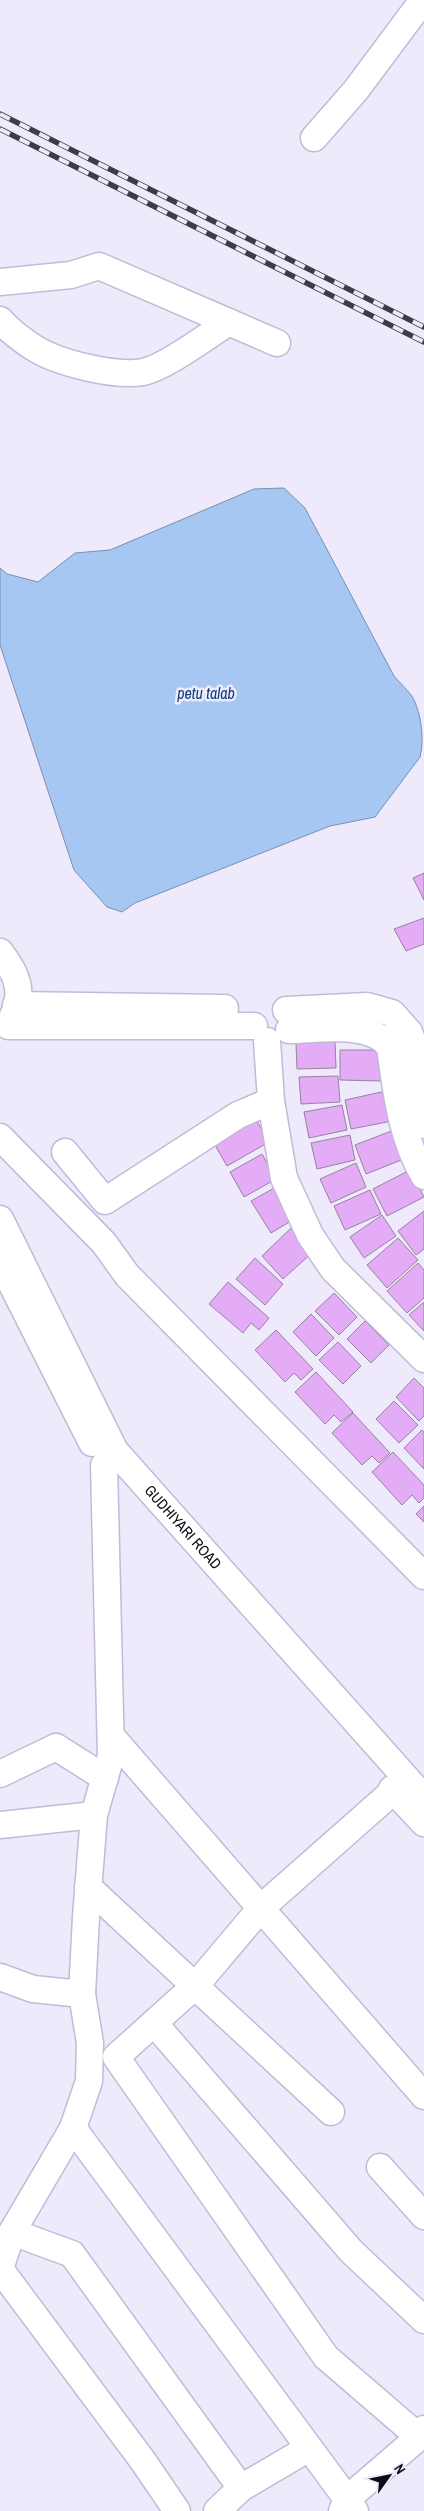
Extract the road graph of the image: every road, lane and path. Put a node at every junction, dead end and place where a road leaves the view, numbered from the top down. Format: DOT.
graph roads {
  1 [pos="418,2"];
  2 [pos="314,138"];
  3 [pos="1,281"];
  4 [pos="0,320"];
  5 [pos="229,322"];
  6 [pos="276,343"];
  7 [pos="0,952"];
  8 [pos="8,1022"];
  9 [pos="271,1023"];
  10 [pos="271,1101"];
  11 [pos="424,1125"];
  12 [pos="0,1137"];
  13 [pos="65,1152"];
  14 [pos="424,1176"];
  15 [pos="0,1219"];
  16 [pos="104,1244"];
  17 [pos="0,1261"];
  18 [pos="424,1359"];
  19 [pos="110,1458"];
  20 [pos="424,1555"];
  21 [pos="424,1576"];
  22 [pos="111,1736"];
  23 [pos="0,1774"];
  24 [pos="105,1778"];
  25 [pos="409,1790"];
  26 [pos="94,1815"];
  27 [pos="424,1823"];
  28 [pos="0,1825"];
  29 [pos="88,1887"];
  30 [pos="260,1908"];
  31 [pos="0,1977"];
  32 [pos="196,1985"];
  33 [pos="82,1994"];
  34 [pos="154,2024"];
  35 [pos="116,2057"];
  36 [pos="89,2081"];
  37 [pos="424,2096"];
  38 [pos="331,2112"];
  39 [pos="73,2128"];
  40 [pos="380,2167"];
  41 [pos="424,2216"];
  42 [pos="12,2232"];
  43 [pos="0,2269"];
  44 [pos="424,2320"];
  45 [pos="422,2433"];
  46 [pos="309,2448"];
  47 [pos="241,2488"];
  48 [pos="348,2507"];
  49 [pos="176,2511"];
  50 [pos="217,2511"];
  1 -- 2 [label="street"];
  3 -- 5 [label="street"];
  4 -- 5 [label="street"];
  5 -- 6 [label="street"];
  7 -- 8 [label="street"];
  8 -- 9 [label="street"];
  9 -- 10 [label="street"];
  9 -- 11 [label="street"];
  9 -- 14 [label="street"];
  10 -- 13 [label="street"];
  10 -- 18 [label="street"];
  12 -- 16 [label="street"];
  15 -- 19 [label="street, GUDHIYARI ROAD"];
  16 -- 20 [label="street"];
  16 -- 21 [label="street"];
  17 -- 19 [label="street, GUDHIYARI ROAD"];
  19 -- 22 [label="street"];
  19 -- 25 [label="street, GUDHIYARI ROAD"];
  22 -- 24 [label="street"];
  22 -- 30 [label="street"];
  23 -- 24 [label="street"];
  24 -- 26 [label="street"];
  25 -- 27 [label="street, GUDHIYARI ROAD"];
  25 -- 30 [label="street"];
  26 -- 28 [label="street"];
  26 -- 29 [label="street"];
  29 -- 32 [label="street"];
  29 -- 33 [label="street"];
  30 -- 32 [label="street"];
  30 -- 37 [label="street"];
  31 -- 33 [label="street"];
  32 -- 34 [label="street"];
  32 -- 38 [label="street"];
  33 -- 36 [label="street"];
  34 -- 35 [label="street"];
  34 -- 44 [label="street"];
  35 -- 36 [label="street"];
  35 -- 45 [label="street"];
  36 -- 39 [label="street"];
  39 -- 42 [label="street"];
  39 -- 46 [label="street"];
  40 -- 41 [label="street"];
  42 -- 43 [label="street"];
  42 -- 47 [label="street"];
  43 -- 49 [label="street"];
  45 -- 48 [label="street"];
  46 -- 47 [label="street"];
  46 -- 48 [label="street"];
  47 -- 50 [label="street"];
}
